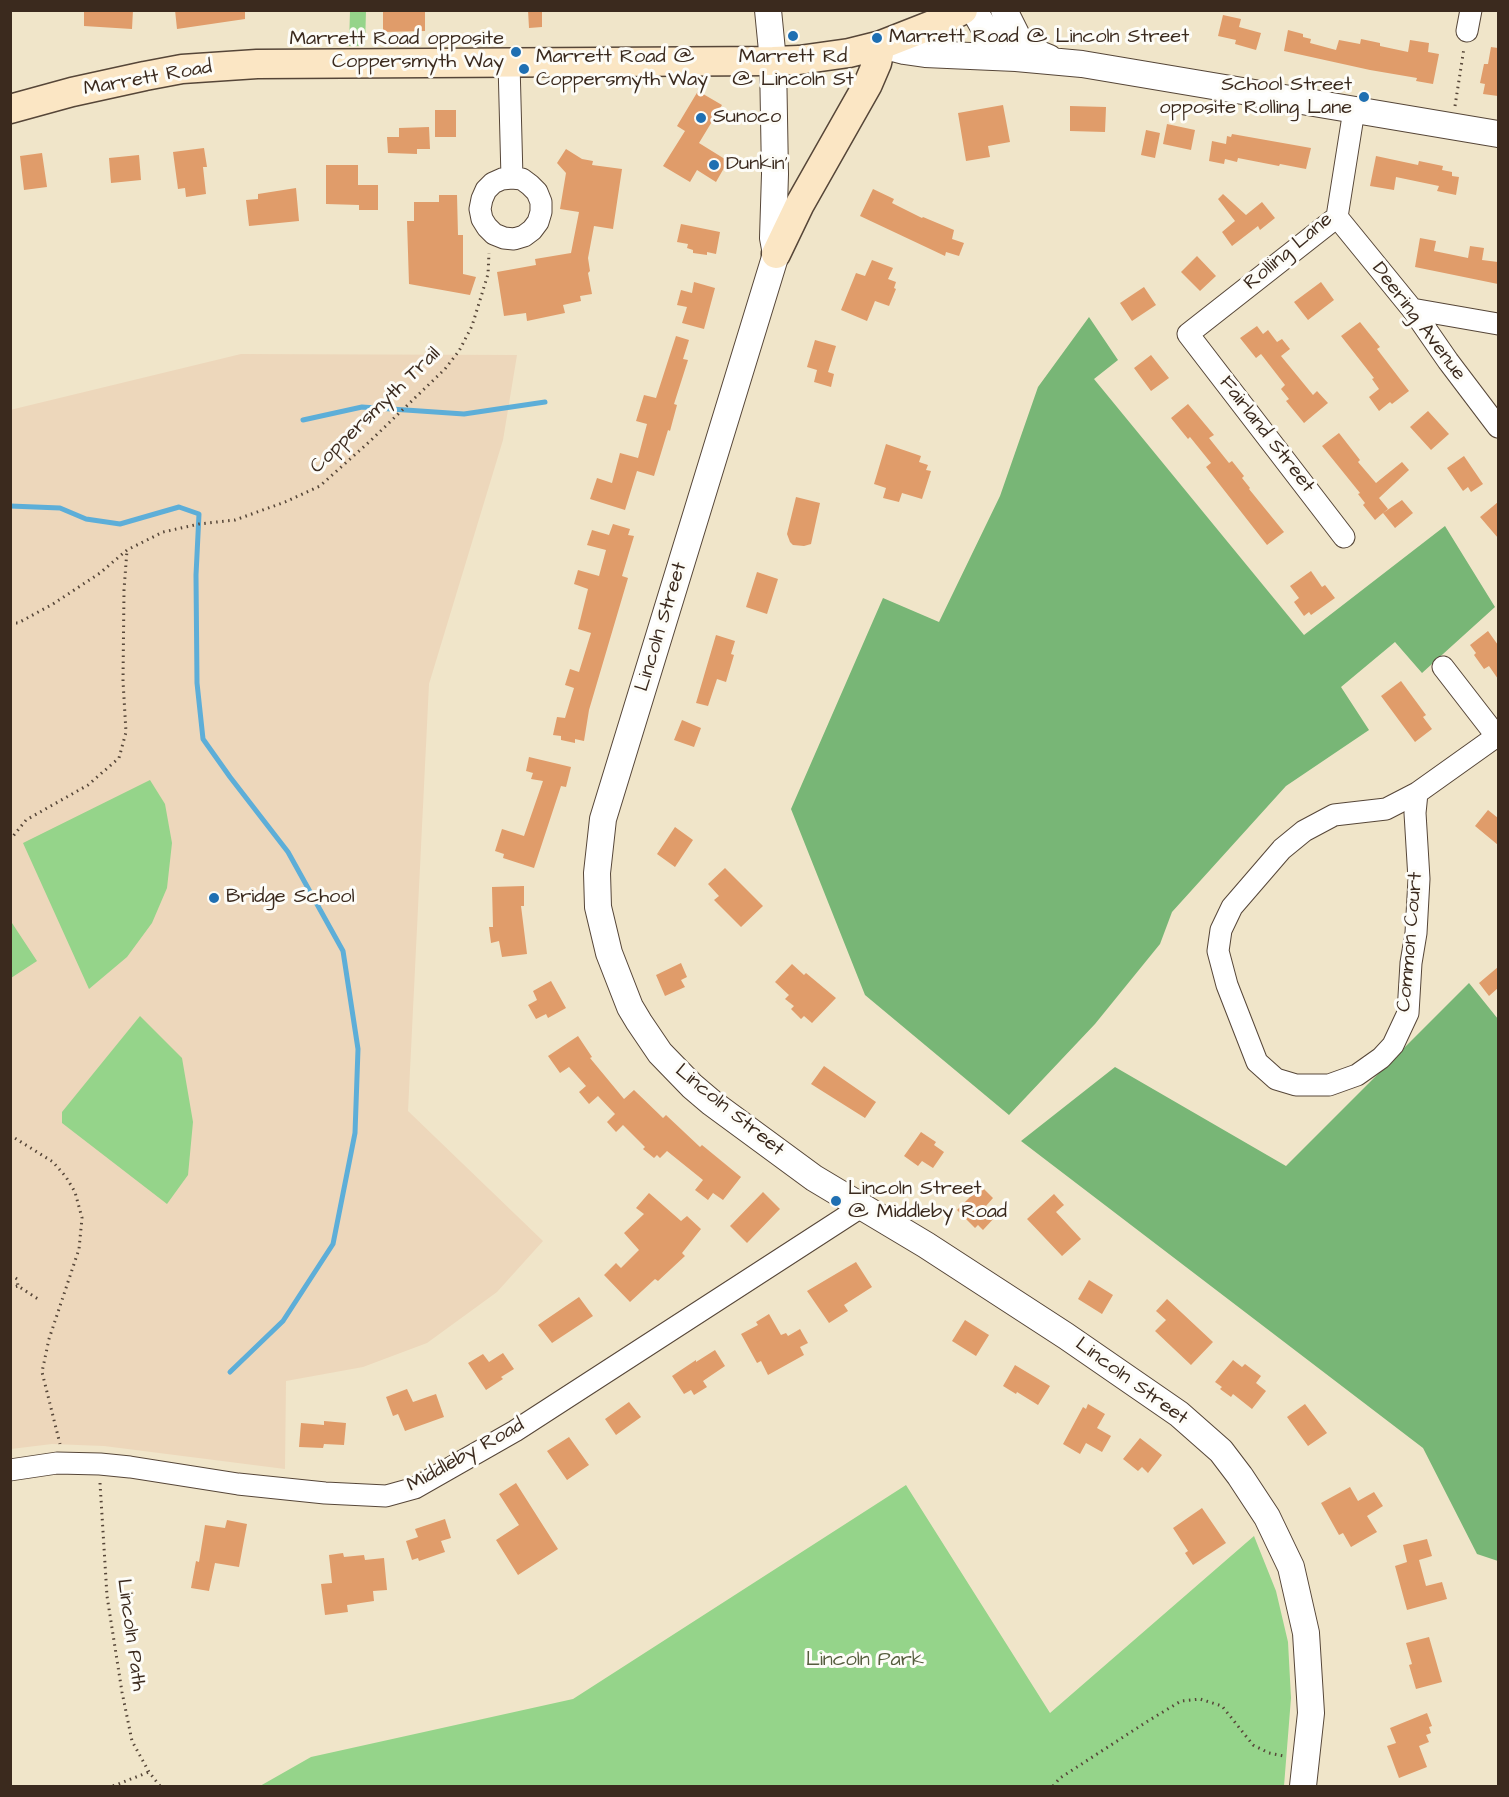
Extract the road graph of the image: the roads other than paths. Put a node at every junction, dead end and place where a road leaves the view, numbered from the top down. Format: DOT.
graph roads {
  1 [pos="768,10"];
  2 [pos="963,10"];
  3 [pos="975,10"];
  4 [pos="1004,10"];
  5 [pos="881,45"];
  6 [pos="1016,57"];
  7 [pos="1052,60"];
  8 [pos="773,61"];
  9 [pos="509,63"];
  10 [pos="10,109"];
  11 [pos="1354,110"];
  12 [pos="1498,134"];
  13 [pos="512,177"];
  14 [pos="1337,217"];
  15 [pos="776,254"];
  16 [pos="1412,309"];
  17 [pos="1498,324"];
  18 [pos="1188,334"];
  19 [pos="1498,427"];
  20 [pos="1344,537"];
  21 [pos="1443,667"];
  22 [pos="1497,735"];
  23 [pos="1417,793"];
  24 [pos="861,1208"];
  25 [pos="10,1470"];
  26 [pos="1303,1786"];
  1 -- 8 [label="street, Lincoln Street"];
  2 -- 5 [label="main road, Marrett Road"];
  3 -- 6 [label="street"];
  4 -- 7 [label="street"];
  5 -- 6 [label="street"];
  5 -- 8 [label="main road, Marrett Road"];
  5 -- 15 [label="main road"];
  6 -- 7 [label="street"];
  7 -- 11 [label="street"];
  8 -- 9 [label="main road, Marrett Road"];
  8 -- 15 [label="street, Lincoln Street"];
  9 -- 10 [label="main road, Marrett Road"];
  9 -- 13 [label="street"];
  11 -- 12 [label="street"];
  11 -- 14 [label="street, Rolling Lane"];
  13 -- 13 [label="street"];
  14 -- 16 [label="street, Deering Avenue"];
  14 -- 18 [label="street, Rolling Lane"];
  15 -- 24 [label="street, Lincoln Street"];
  16 -- 17 [label="street"];
  16 -- 19 [label="street, Deering Avenue"];
  18 -- 20 [label="street, Fairland Street"];
  21 -- 22 [label="street"];
  22 -- 23 [label="street, Common Court"];
  23 -- 23 [label="street, Common Court"];
  24 -- 25 [label="street, Middleby Road"];
  24 -- 26 [label="street, Lincoln Street"];
}
